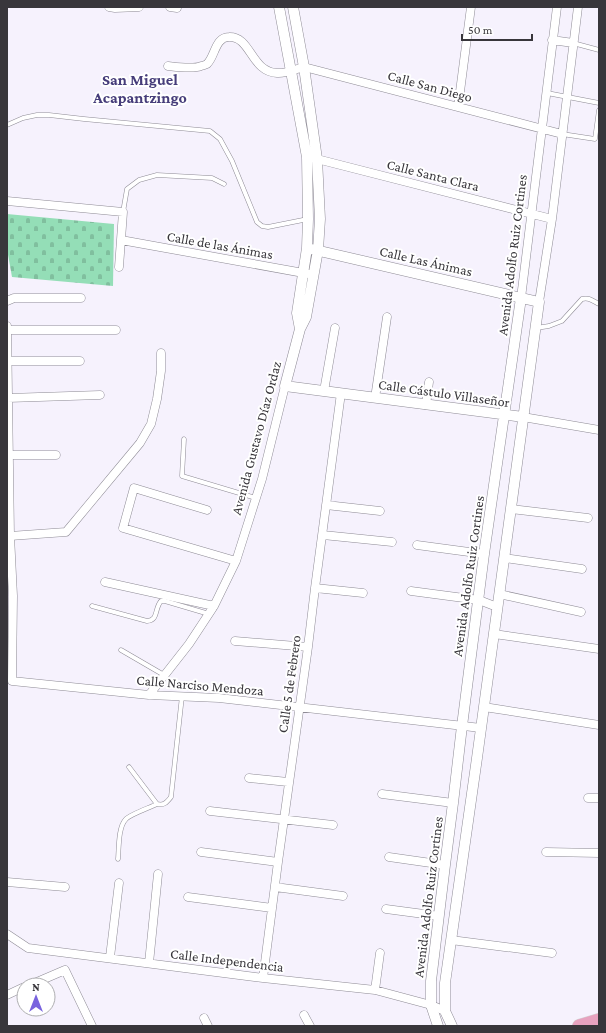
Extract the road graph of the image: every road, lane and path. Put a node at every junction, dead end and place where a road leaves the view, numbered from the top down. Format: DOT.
graph roads {
  1 [pos="109,7"];
  2 [pos="139,7"];
  3 [pos="279,7"];
  4 [pos="293,7"];
  5 [pos="471,7"];
  6 [pos="557,7"];
  7 [pos="578,7"];
  8 [pos="552,40"];
  9 [pos="573,43"];
  10 [pos="599,50"];
  11 [pos="168,66"];
  12 [pos="304,67"];
  13 [pos="291,70"];
  14 [pos="546,92"];
  15 [pos="566,96"];
  16 [pos="599,103"];
  17 [pos="458,107"];
  18 [pos="599,110"];
  19 [pos="7,125"];
  20 [pos="542,129"];
  21 [pos="562,134"];
  22 [pos="307,156"];
  23 [pos="318,159"];
  24 [pos="224,184"];
  25 [pos="7,201"];
  26 [pos="123,212"];
  27 [pos="532,214"];
  28 [pos="308,219"];
  29 [pos="552,219"];
  30 [pos="121,240"];
  31 [pos="307,248"];
  32 [pos="318,250"];
  33 [pos="119,268"];
  34 [pos="303,273"];
  35 [pos="314,275"];
  36 [pos="81,298"];
  37 [pos="521,298"];
  38 [pos="7,300"];
  39 [pos="539,302"];
  40 [pos="599,304"];
  41 [pos="387,317"];
  42 [pos="7,326"];
  43 [pos="335,328"];
  44 [pos="300,329"];
  45 [pos="536,329"];
  46 [pos="7,330"];
  47 [pos="116,330"];
  48 [pos="7,345"];
  49 [pos="161,353"];
  50 [pos="7,361"];
  51 [pos="80,361"];
  52 [pos="429,382"];
  53 [pos="285,386"];
  54 [pos="324,391"];
  55 [pos="341,393"];
  56 [pos="100,395"];
  57 [pos="8,398"];
  58 [pos="375,398"];
  59 [pos="426,404"];
  60 [pos="504,415"];
  61 [pos="523,417"];
  62 [pos="599,430"];
  63 [pos="8,438"];
  64 [pos="184,439"];
  65 [pos="9,455"];
  66 [pos="56,455"];
  67 [pos="8,487"];
  68 [pos="256,498"];
  69 [pos="326,505"];
  70 [pos="511,509"];
  71 [pos="207,510"];
  72 [pos="380,510"];
  73 [pos="588,518"];
  74 [pos="322,535"];
  75 [pos="10,536"];
  76 [pos="392,542"];
  77 [pos="417,545"];
  78 [pos="484,554"];
  79 [pos="504,558"];
  80 [pos="236,561"];
  81 [pos="582,569"];
  82 [pos="105,582"];
  83 [pos="315,588"];
  84 [pos="411,591"];
  85 [pos="363,593"];
  86 [pos="499,594"];
  87 [pos="10,596"];
  88 [pos="479,600"];
  89 [pos="92,606"];
  90 [pos="214,606"];
  91 [pos="498,607"];
  92 [pos="581,612"];
  93 [pos="209,614"];
  94 [pos="494,634"];
  95 [pos="235,641"];
  96 [pos="308,647"];
  97 [pos="599,649"];
  98 [pos="121,650"];
  99 [pos="9,652"];
  100 [pos="164,675"];
  101 [pos="149,694"];
  102 [pos="182,696"];
  103 [pos="300,707"];
  104 [pos="484,707"];
  105 [pos="599,725"];
  106 [pos="462,726"];
  107 [pos="481,728"];
  108 [pos="129,767"];
  109 [pos="456,774"];
  110 [pos="474,777"];
  111 [pos="249,778"];
  112 [pos="288,782"];
  113 [pos="382,794"];
  114 [pos="588,798"];
  115 [pos="599,798"];
  116 [pos="453,803"];
  117 [pos="157,804"];
  118 [pos="210,811"];
  119 [pos="284,820"];
  120 [pos="333,825"];
  121 [pos="201,852"];
  122 [pos="546,852"];
  123 [pos="599,853"];
  124 [pos="389,857"];
  125 [pos="118,859"];
  126 [pos="278,862"];
  127 [pos="445,865"];
  128 [pos="158,874"];
  129 [pos="7,882"];
  130 [pos="119,883"];
  131 [pos="65,887"];
  132 [pos="275,887"];
  133 [pos="343,896"];
  134 [pos="188,897"];
  135 [pos="272,908"];
  136 [pos="386,909"];
  137 [pos="440,916"];
  138 [pos="7,934"];
  139 [pos="452,940"];
  140 [pos="380,953"];
  141 [pos="552,953"];
  142 [pos="110,958"];
  143 [pos="149,963"];
  144 [pos="49,977"];
  145 [pos="263,978"];
  146 [pos="431,981"];
  147 [pos="445,983"];
  148 [pos="375,990"];
  149 [pos="431,1005"];
  150 [pos="304,1015"];
  151 [pos="204,1018"];
  152 [pos="449,1019"];
  153 [pos="599,1020"];
  154 [pos="92,1026"];
  155 [pos="208,1026"];
  156 [pos="310,1026"];
  157 [pos="438,1026"];
  158 [pos="579,1026"];
  1 -- 2 [label="street"];
  3 -- 13 [label="street, Avenida Gustavo Díaz Ordaz"];
  4 -- 12 [label="street, Avenida Gustavo Díaz Ordaz"];
  5 -- 17 [label="street"];
  6 -- 8 [label="street, Avenida Adolfo Ruiz Cortines"];
  7 -- 9 [label="street, Avenida Adolfo Ruiz Cortines"];
  8 -- 9 [label="street"];
  8 -- 14 [label="street, Avenida Adolfo Ruiz Cortines"];
  9 -- 10 [label="lane"];
  9 -- 15 [label="street, Avenida Adolfo Ruiz Cortines"];
  11 -- 13 [label="street, Calle San Diego"];
  12 -- 13 [label="street, Calle San Diego"];
  12 -- 17 [label="street, Calle San Diego"];
  12 -- 23 [label="street, Avenida Gustavo Díaz Ordaz"];
  13 -- 22 [label="street, Avenida Gustavo Díaz Ordaz"];
  14 -- 15 [label="lane"];
  14 -- 20 [label="street, Avenida Adolfo Ruiz Cortines"];
  15 -- 16 [label="lane"];
  15 -- 21 [label="street, Avenida Adolfo Ruiz Cortines"];
  17 -- 20 [label="street, Calle San Diego"];
  18 -- 21 [label="lane"];
  19 -- 28 [label="lane"];
  20 -- 21 [label="street, Calle San Diego"];
  20 -- 27 [label="street, Avenida Adolfo Ruiz Cortines"];
  21 -- 29 [label="street, Avenida Adolfo Ruiz Cortines"];
  22 -- 23 [label="street, Calle Santa Clara"];
  22 -- 28 [label="street, Avenida Gustavo Díaz Ordaz"];
  23 -- 27 [label="street, Calle Santa Clara"];
  23 -- 32 [label="street, Avenida Gustavo Díaz Ordaz"];
  24 -- 26 [label="lane"];
  25 -- 26 [label="street"];
  26 -- 30 [label="street"];
  27 -- 29 [label="street, Calle Santa Clara"];
  27 -- 37 [label="street, Avenida Adolfo Ruiz Cortines"];
  28 -- 31 [label="street, Avenida Gustavo Díaz Ordaz"];
  29 -- 39 [label="street, Avenida Adolfo Ruiz Cortines"];
  30 -- 33 [label="street"];
  30 -- 34 [label="street, Calle de las Ánimas"];
  31 -- 32 [label="street, Calle Las Ánimas"];
  31 -- 34 [label="street, Avenida Gustavo Díaz Ordaz"];
  32 -- 35 [label="street, Avenida Gustavo Díaz Ordaz"];
  32 -- 37 [label="street, Calle Las Ánimas"];
  34 -- 35 [label="street, Calle de las Ánimas"];
  34 -- 44 [label="street, Avenida Gustavo Díaz Ordaz"];
  35 -- 44 [label="street, Avenida Gustavo Díaz Ordaz"];
  36 -- 38 [label="street"];
  37 -- 39 [label="street, Calle Las Ánimas"];
  37 -- 60 [label="street, Avenida Adolfo Ruiz Cortines"];
  39 -- 45 [label="street, Avenida Adolfo Ruiz Cortines"];
  40 -- 45 [label="lane"];
  41 -- 58 [label="street"];
  42 -- 46 [label="street"];
  43 -- 54 [label="street"];
  44 -- 53 [label="street, Avenida Gustavo Díaz Ordaz"];
  45 -- 61 [label="street, Avenida Adolfo Ruiz Cortines"];
  46 -- 47 [label="street"];
  46 -- 48 [label="street"];
  48 -- 50 [label="street"];
  49 -- 75 [label="street"];
  50 -- 51 [label="street"];
  50 -- 57 [label="street"];
  52 -- 59 [label="street"];
  53 -- 54 [label="street, Calle Cástulo Villaseñor"];
  53 -- 68 [label="street, Avenida Gustavo Díaz Ordaz"];
  54 -- 55 [label="street, Calle Cástulo Villaseñor"];
  55 -- 58 [label="street, Calle Cástulo Villaseñor"];
  55 -- 69 [label="street, Calle 5 de Febrero"];
  56 -- 57 [label="street"];
  57 -- 63 [label="street"];
  58 -- 59 [label="street, Calle Cástulo Villaseñor"];
  59 -- 60 [label="street, Calle Cástulo Villaseñor"];
  60 -- 61 [label="street, Calle Cástulo Villaseñor"];
  60 -- 78 [label="street, Avenida Adolfo Ruiz Cortines"];
  61 -- 62 [label="street, Calle Cástulo Villaseñor"];
  61 -- 70 [label="street, Avenida Adolfo Ruiz Cortines"];
  63 -- 65 [label="street"];
  64 -- 68 [label="lane"];
  65 -- 66 [label="street"];
  65 -- 67 [label="street"];
  67 -- 75 [label="street"];
  68 -- 80 [label="street, Avenida Gustavo Díaz Ordaz"];
  69 -- 72 [label="street"];
  69 -- 74 [label="street, Calle 5 de Febrero"];
  70 -- 73 [label="street"];
  70 -- 79 [label="street, Avenida Adolfo Ruiz Cortines"];
  71 -- 80 [label="street"];
  74 -- 76 [label="street"];
  74 -- 83 [label="street, Calle 5 de Febrero"];
  75 -- 87 [label="street"];
  77 -- 78 [label="street"];
  78 -- 88 [label="street, Avenida Adolfo Ruiz Cortines"];
  79 -- 81 [label="street"];
  79 -- 86 [label="street, Avenida Adolfo Ruiz Cortines"];
  80 -- 90 [label="street, Avenida Gustavo Díaz Ordaz"];
  82 -- 90 [label="street"];
  83 -- 85 [label="street"];
  83 -- 96 [label="street, Calle 5 de Febrero"];
  84 -- 88 [label="street"];
  86 -- 91 [label="street, Avenida Adolfo Ruiz Cortines"];
  86 -- 92 [label="street"];
  87 -- 99 [label="street"];
  88 -- 91 [label="street"];
  88 -- 106 [label="street, Avenida Adolfo Ruiz Cortines"];
  89 -- 93 [label="lane"];
  90 -- 93 [label="street, Avenida Gustavo Díaz Ordaz"];
  91 -- 94 [label="street, Avenida Adolfo Ruiz Cortines"];
  93 -- 100 [label="street, Avenida Gustavo Díaz Ordaz"];
  94 -- 97 [label="street"];
  94 -- 104 [label="street, Avenida Adolfo Ruiz Cortines"];
  95 -- 96 [label="street"];
  96 -- 103 [label="street, Calle 5 de Febrero"];
  98 -- 100 [label="lane"];
  99 -- 101 [label="street, Calle Narciso Mendoza"];
  100 -- 101 [label="street, Avenida Gustavo Díaz Ordaz"];
  101 -- 102 [label="street, Calle Narciso Mendoza"];
  102 -- 103 [label="street, Calle Narciso Mendoza"];
  102 -- 117 [label="lane"];
  103 -- 106 [label="street, Calle Narciso Mendoza"];
  103 -- 112 [label="street, Calle 5 de Febrero"];
  104 -- 105 [label="street"];
  104 -- 107 [label="street, Avenida Adolfo Ruiz Cortines"];
  106 -- 107 [label="street, Calle Narciso Mendoza"];
  106 -- 109 [label="street, Avenida Adolfo Ruiz Cortines"];
  107 -- 110 [label="street, Avenida Adolfo Ruiz Cortines"];
  108 -- 117 [label="lane"];
  109 -- 110 [label="street"];
  109 -- 116 [label="street, Avenida Adolfo Ruiz Cortines"];
  110 -- 139 [label="street, Avenida Adolfo Ruiz Cortines"];
  111 -- 112 [label="street"];
  112 -- 119 [label="street, Calle 5 de Febrero"];
  113 -- 116 [label="street"];
  114 -- 115 [label="street"];
  116 -- 127 [label="street, Avenida Adolfo Ruiz Cortines"];
  117 -- 125 [label="lane"];
  118 -- 119 [label="street"];
  119 -- 120 [label="street"];
  119 -- 126 [label="street, Calle 5 de Febrero"];
  121 -- 126 [label="street"];
  122 -- 123 [label="street"];
  124 -- 127 [label="street"];
  126 -- 132 [label="street, Calle 5 de Febrero"];
  127 -- 137 [label="street, Avenida Adolfo Ruiz Cortines"];
  128 -- 143 [label="street"];
  129 -- 131 [label="street"];
  130 -- 142 [label="street"];
  132 -- 133 [label="street"];
  132 -- 135 [label="street, Calle 5 de Febrero"];
  134 -- 135 [label="street"];
  135 -- 145 [label="street, Calle 5 de Febrero"];
  136 -- 137 [label="street"];
  137 -- 146 [label="street, Avenida Adolfo Ruiz Cortines"];
  138 -- 142 [label="street, Calle Independencia"];
  139 -- 141 [label="street"];
  139 -- 147 [label="street, Avenida Adolfo Ruiz Cortines"];
  140 -- 148 [label="street"];
  142 -- 143 [label="street, Calle Independencia"];
  143 -- 145 [label="street, Calle Independencia"];
  144 -- 154 [label="street"];
  145 -- 148 [label="street, Calle Independencia"];
  146 -- 147 [label="street"];
  146 -- 149 [label="street, Avenida Adolfo Ruiz Cortines"];
  147 -- 152 [label="street, Avenida Adolfo Ruiz Cortines"];
  148 -- 149 [label="street, Calle Independencia"];
  149 -- 152 [label="street, Calle Independencia"];
  149 -- 157 [label="street, Avenida Adolfo Ruiz Cortines"];
  150 -- 156 [label="street"];
  151 -- 155 [label="street"];
  152 -- 157 [label="street"];
  153 -- 158 [label="highway"];
}
